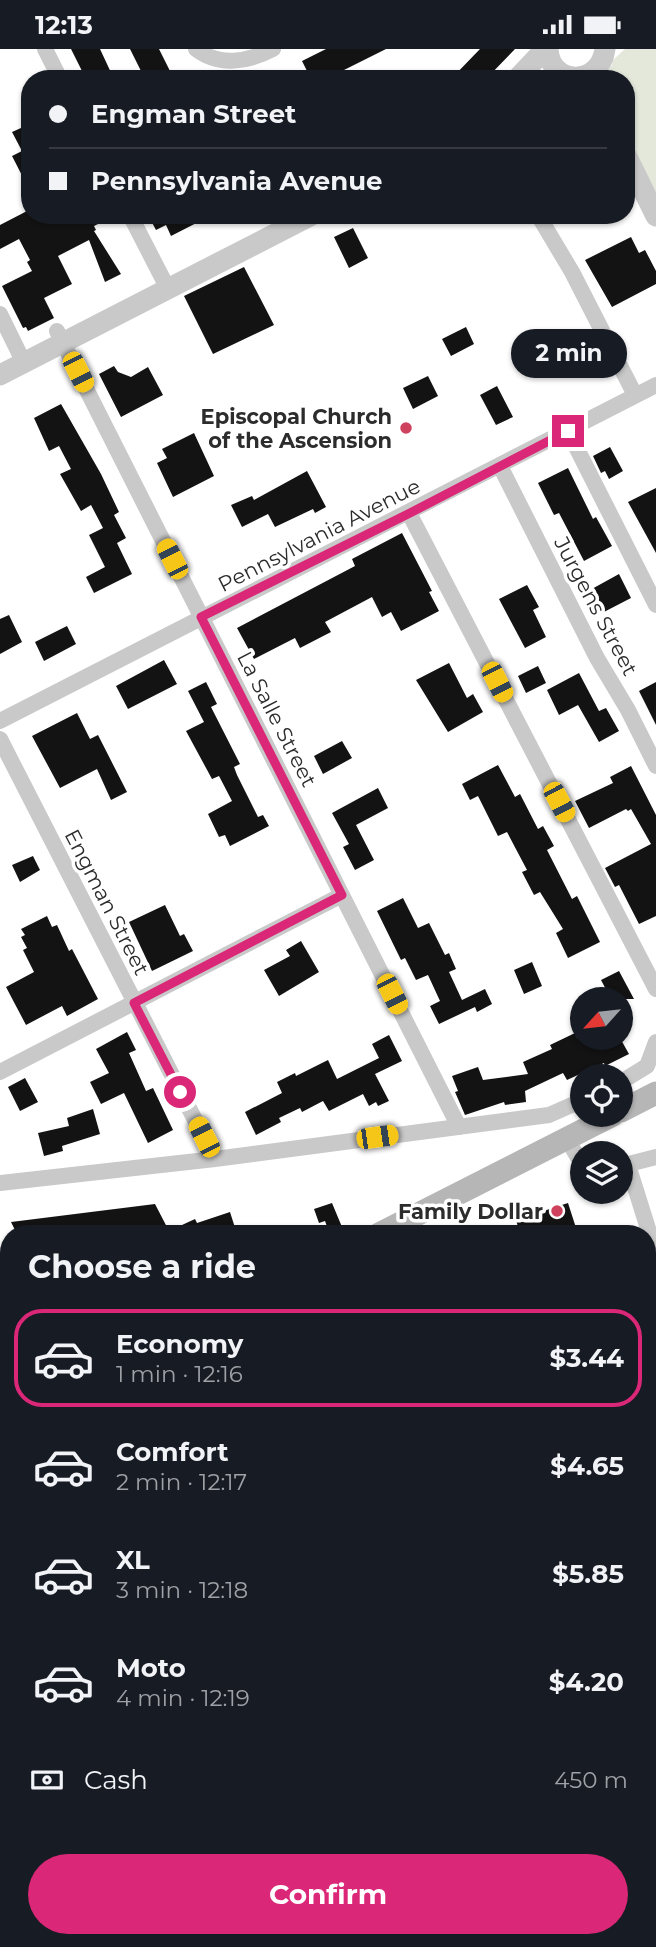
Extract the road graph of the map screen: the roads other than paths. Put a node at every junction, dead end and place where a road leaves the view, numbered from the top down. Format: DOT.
graph roads {
  1 [pos="45,49"];
  2 [pos="196,49"];
  3 [pos="273,49"];
  4 [pos="546,49"];
  5 [pos="56,70"];
  6 [pos="526,70"];
  7 [pos="558,70"];
  8 [pos="635,174"];
  9 [pos="656,216"];
  10 [pos="135,224"];
  11 [pos="266,224"];
  12 [pos="293,224"];
  13 [pos="543,224"];
  14 [pos="165,283"];
  15 [pos="0,314"];
  16 [pos="60,337"];
  17 [pos="14,358"];
  18 [pos="0,376"];
  19 [pos="656,385"];
  20 [pos="635,395"];
  21 [pos="568,431"];
  22 [pos="500,466"];
  23 [pos="410,513"];
  24 [pos="656,605"];
  25 [pos="201,617"];
  26 [pos="0,721"];
  27 [pos="0,739"];
  28 [pos="656,765"];
  29 [pos="342,895"];
  30 [pos="656,989"];
  31 [pos="134,1003"];
  32 [pos="656,1042"];
  33 [pos="0,1072"];
  34 [pos="633,1074"];
  35 [pos="656,1093"];
  36 [pos="633,1105"];
  37 [pos="570,1106"];
  38 [pos="458,1127"];
  39 [pos="590,1127"];
  40 [pos="567,1139"];
  41 [pos="570,1144"];
  42 [pos="656,1157"];
  43 [pos="215,1160"];
  44 [pos="633,1163"];
  45 [pos="0,1183"];
  46 [pos="633,1190"];
  47 [pos="402,1225"];
  48 [pos="646,1225"];
  1 -- 5 [label="street"];
  2 -- 3 [label="street"];
  4 -- 6 [label="street"];
  4 -- 7 [label="street"];
  8 -- 9 [label="street"];
  10 -- 14 [label="street"];
  11 -- 14 [label="street"];
  12 -- 14 [label="street"];
  13 -- 20 [label="street"];
  14 -- 16 [label="street"];
  15 -- 17 [label="street"];
  16 -- 17 [label="street"];
  16 -- 25 [label="street, La Salle Street"];
  17 -- 18 [label="street"];
  19 -- 20 [label="street, Pennsylvania Avenue"];
  20 -- 21 [label="street, Pennsylvania Avenue"];
  21 -- 22 [label="street, Pennsylvania Avenue"];
  21 -- 24 [label="street"];
  22 -- 23 [label="street, Pennsylvania Avenue"];
  22 -- 28 [label="street, Jurgens Street"];
  23 -- 25 [label="street, Pennsylvania Avenue"];
  23 -- 30 [label="street"];
  25 -- 26 [label="street, Pennsylvania Avenue"];
  25 -- 29 [label="street, La Salle Street"];
  27 -- 31 [label="street, Engman Street"];
  29 -- 31 [label="street"];
  29 -- 38 [label="street, La Salle Street"];
  31 -- 33 [label="street"];
  31 -- 43 [label="street, Engman Street"];
  32 -- 34 [label="street"];
  35 -- 36 [label="main road"];
  37 -- 38 [label="street"];
  38 -- 43 [label="street"];
  39 -- 40 [label="main road"];
  40 -- 41 [label="street"];
  40 -- 47 [label="main road"];
  42 -- 44 [label="street"];
  43 -- 45 [label="street"];
  46 -- 48 [label="street"];
}
